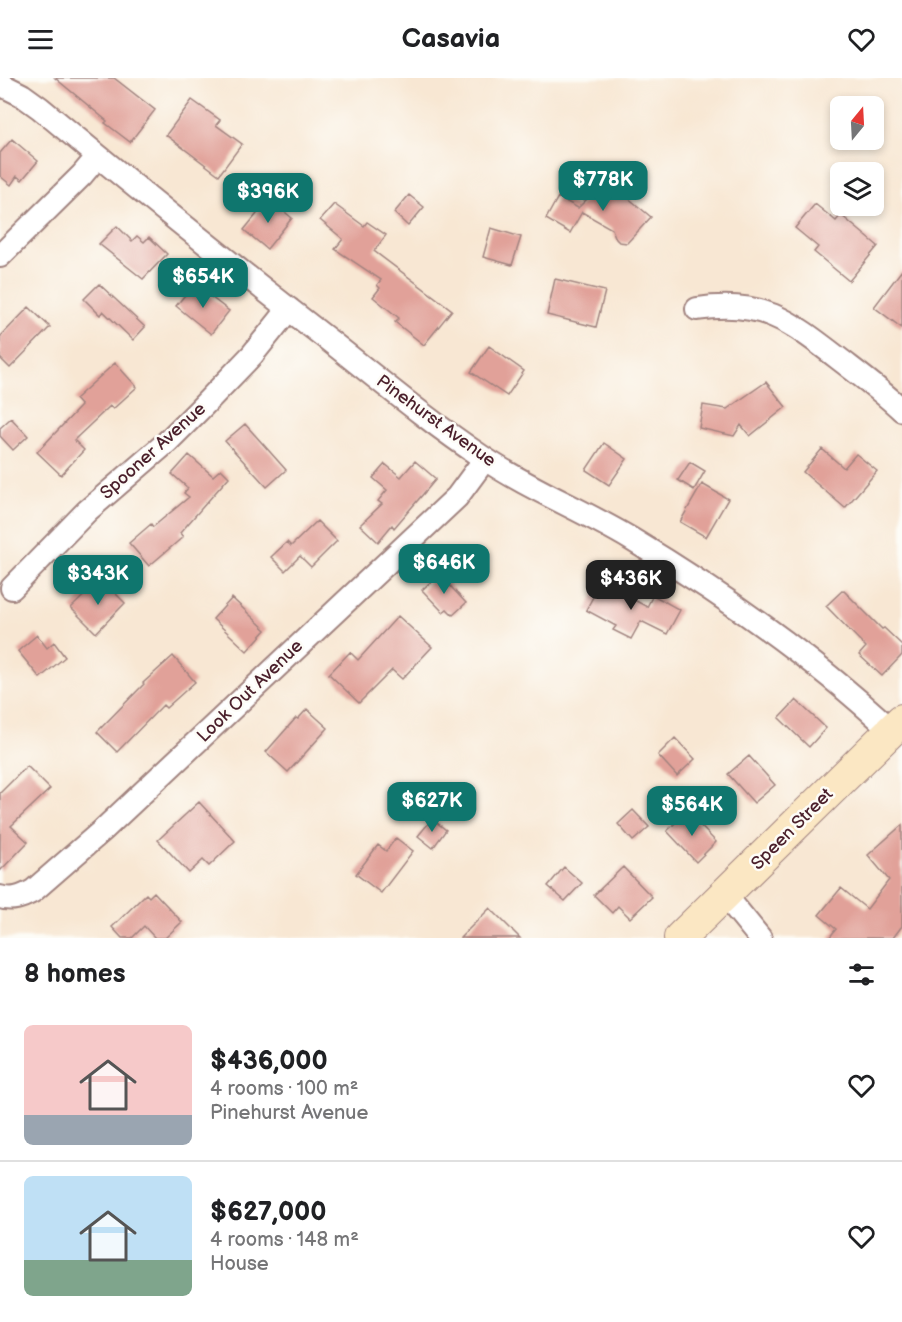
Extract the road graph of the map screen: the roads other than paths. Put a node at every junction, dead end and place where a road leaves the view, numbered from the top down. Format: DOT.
graph roads {
  1 [pos="0,84"];
  2 [pos="98,156"];
  3 [pos="0,256"];
  4 [pos="288,309"];
  5 [pos="697,309"];
  6 [pos="902,410"];
  7 [pos="486,459"];
  8 [pos="12,588"];
  9 [pos="897,725"];
  10 [pos="725,895"];
  11 [pos="0,897"];
  12 [pos="680,938"];
  13 [pos="760,938"];
  1 -- 2 [label="street, Pinehurst Avenue"];
  2 -- 3 [label="street"];
  2 -- 4 [label="street, Pinehurst Avenue"];
  4 -- 7 [label="street, Pinehurst Avenue"];
  4 -- 8 [label="street, Spooner Avenue"];
  5 -- 6 [label="street"];
  7 -- 9 [label="street, Pinehurst Avenue"];
  7 -- 11 [label="street, Look Out Avenue"];
  9 -- 10 [label="street, Speen Street"];
  10 -- 12 [label="street, Speen Street"];
  10 -- 13 [label="street"];
}
